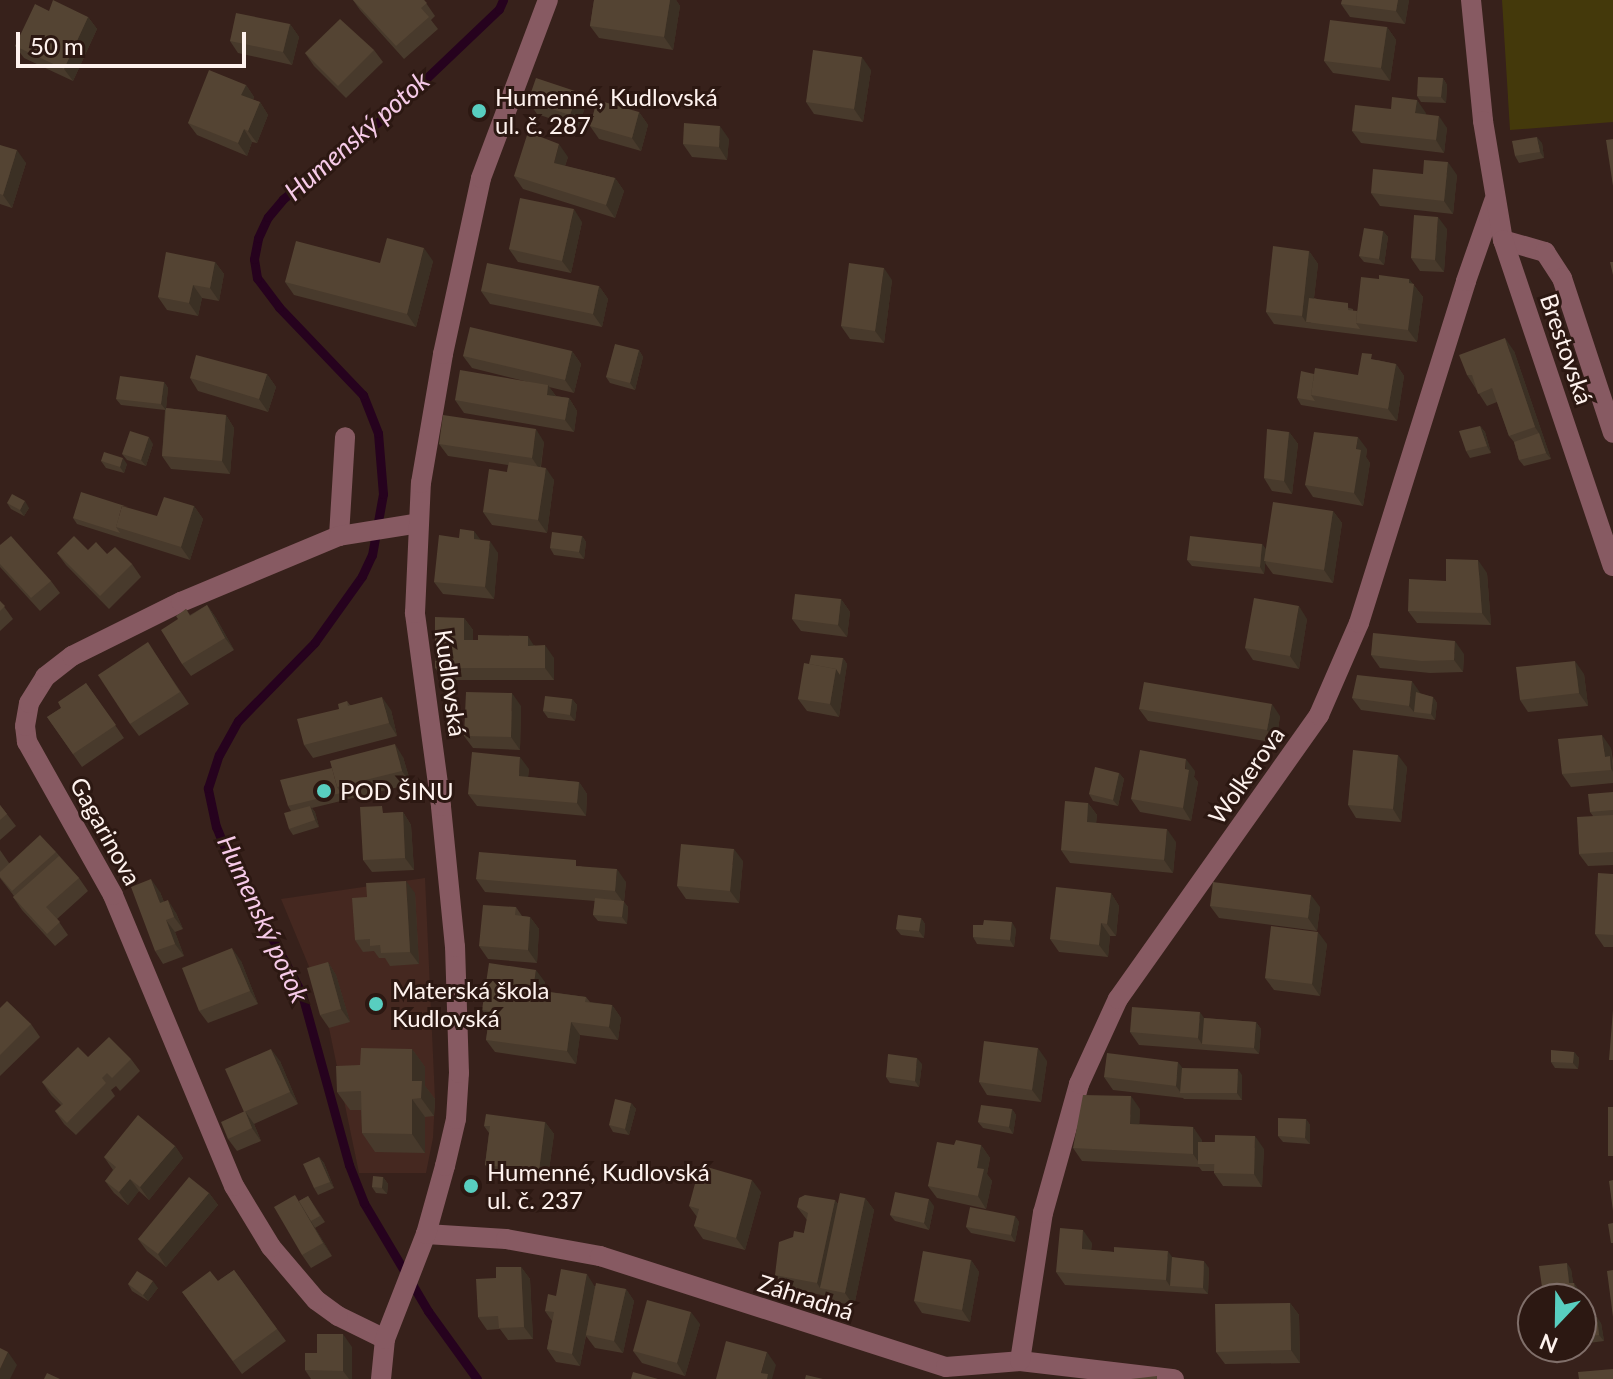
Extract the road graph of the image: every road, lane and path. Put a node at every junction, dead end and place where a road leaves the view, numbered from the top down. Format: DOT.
graph roads {
  1 [pos="548,0"];
  2 [pos="1471,0"];
  3 [pos="1494,201"];
  4 [pos="1503,240"];
  5 [pos="1613,433"];
  6 [pos="345,437"];
  7 [pos="408,524"];
  8 [pos="348,533"];
  9 [pos="1613,566"];
  10 [pos="426,1234"];
  11 [pos="385,1339"];
  12 [pos="1020,1361"];
  13 [pos="381,1379"];
  14 [pos="1174,1379"];
  1 -- 7 [label="street, Kudlovská"];
  2 -- 3 [label="street, Brestovská"];
  3 -- 4 [label="street, Brestovská"];
  3 -- 12 [label="street, Wolkerova"];
  4 -- 5 [label="street, Brestovská"];
  4 -- 9 [label="street, Brestovská"];
  6 -- 8 [label="street"];
  7 -- 8 [label="street, Gagarinova"];
  7 -- 10 [label="street, Kudlovská"];
  8 -- 11 [label="street, Gagarinova"];
  10 -- 11 [label="street, Kudlovská"];
  10 -- 12 [label="street, Záhradná"];
  11 -- 13 [label="street, Kudlovská"];
  12 -- 14 [label="street, Záhradná"];
}
